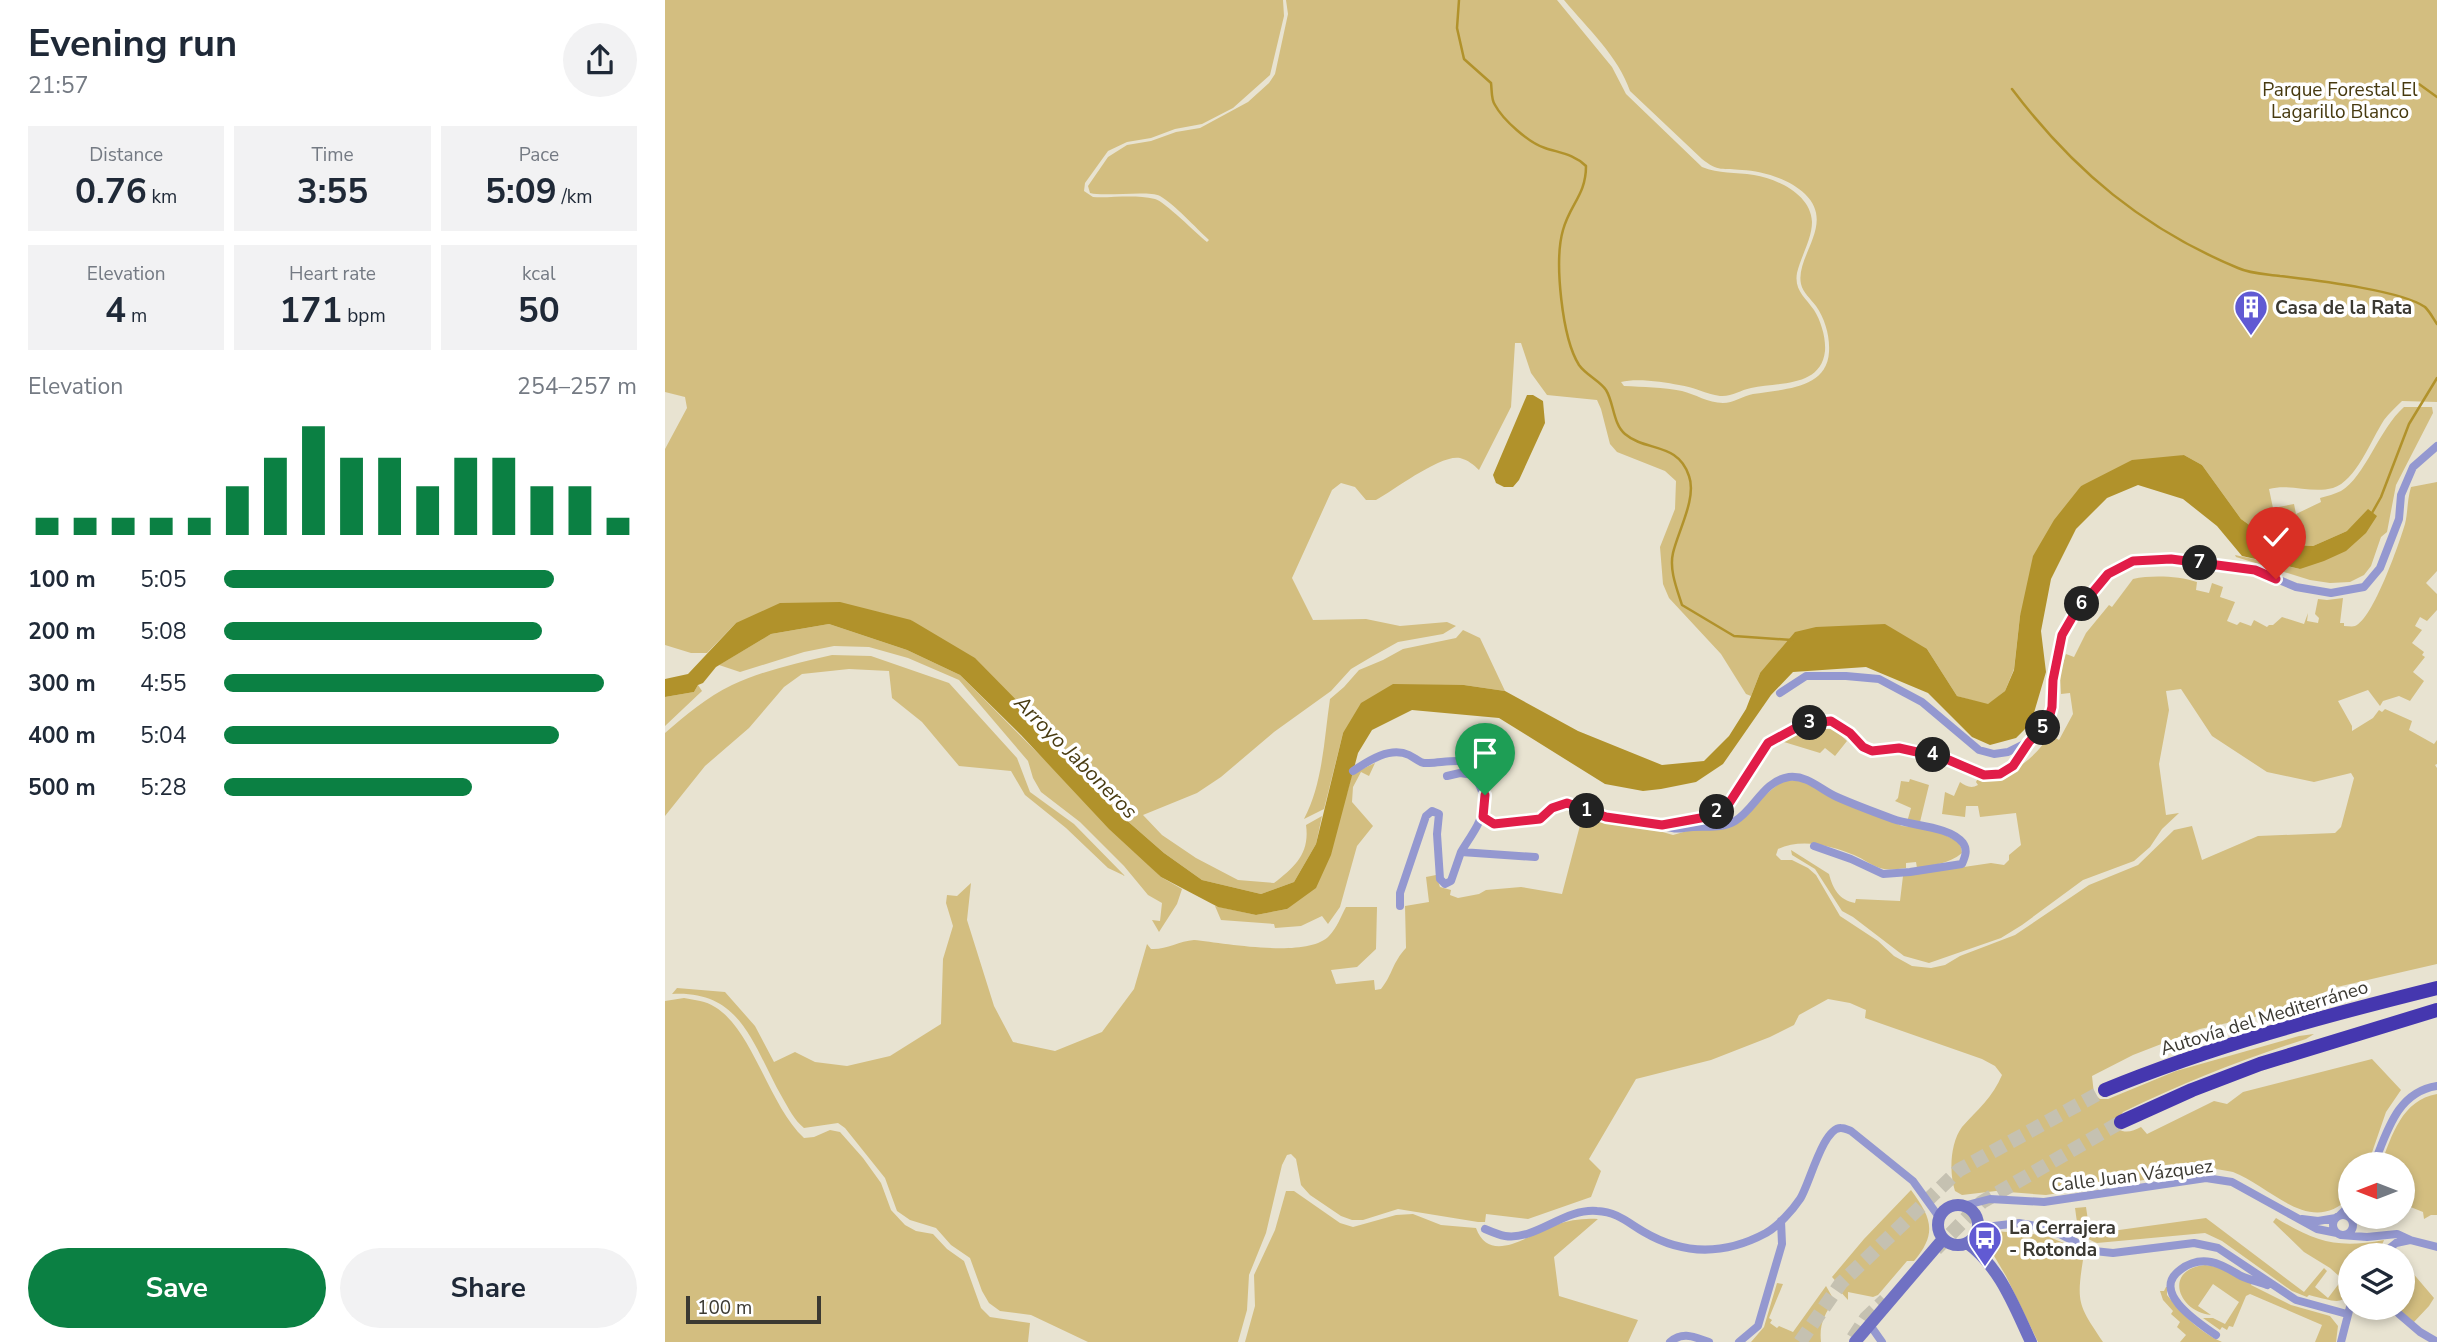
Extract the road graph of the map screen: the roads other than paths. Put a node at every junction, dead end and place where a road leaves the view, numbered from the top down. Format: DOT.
graph roads {
  1 [pos="2437,446"];
  2 [pos="1780,693"];
  3 [pos="2029,742"];
  4 [pos="1353,771"];
  5 [pos="1447,776"];
  6 [pos="1485,795"];
  7 [pos="1483,817"];
  8 [pos="1662,825"];
  9 [pos="1814,846"];
  10 [pos="1461,852"];
  11 [pos="1535,857"];
  12 [pos="1400,906"];
  13 [pos="2433,988"];
  14 [pos="2436,1010"];
  15 [pos="2437,1086"];
  16 [pos="2105,1090"];
  17 [pos="2121,1122"];
  18 [pos="2379,1152"];
  19 [pos="1963,1206"];
  20 [pos="1939,1217"];
  21 [pos="2338,1217"];
  22 [pos="2295,1218"];
  23 [pos="1781,1221"];
  24 [pos="1977,1228"];
  25 [pos="1485,1229"];
  26 [pos="2350,1229"];
  27 [pos="2359,1229"];
  28 [pos="2339,1234"];
  29 [pos="2375,1236"];
  30 [pos="1943,1239"];
  31 [pos="2410,1240"];
  32 [pos="1967,1243"];
  33 [pos="2396,1243"];
  34 [pos="2437,1247"];
  35 [pos="2276,1288"];
  36 [pos="2338,1309"];
  37 [pos="2347,1320"];
  38 [pos="2406,1320"];
  39 [pos="1870,1325"];
  40 [pos="2215,1335"];
  41 [pos="1670,1342"];
  42 [pos="1709,1342"];
  43 [pos="1739,1342"];
  44 [pos="1855,1342"];
  45 [pos="1882,1342"];
  46 [pos="2031,1342"];
  47 [pos="2341,1342"];
  48 [pos="2437,1342"];
  1 -- 3 [label="street"];
  2 -- 3 [label="street"];
  3 -- 8 [label="street"];
  4 -- 6 [label="street"];
  5 -- 6 [label="street"];
  6 -- 7 [label="street"];
  7 -- 8 [label="street"];
  7 -- 10 [label="street"];
  8 -- 9 [label="street"];
  10 -- 11 [label="street"];
  10 -- 12 [label="street"];
  13 -- 16 [label="highway, Autovía del Mediterráneo"];
  14 -- 17 [label="highway"];
  15 -- 18 [label="street"];
  19 -- 20 [label="street"];
  19 -- 22 [label="street, Calle Juan Vázquez"];
  19 -- 24 [label="street"];
  20 -- 23 [label="street"];
  20 -- 30 [label="street"];
  21 -- 22 [label="street, Calle Juan Vázquez"];
  21 -- 28 [label="street"];
  22 -- 28 [label="street, Calle Juan Vázquez"];
  23 -- 25 [label="street"];
  23 -- 43 [label="street"];
  24 -- 32 [label="street"];
  24 -- 35 [label="street"];
  26 -- 28 [label="street"];
  27 -- 29 [label="street"];
  28 -- 29 [label="street, Calle Juan Vázquez"];
  29 -- 31 [label="street, Calle Juan Vázquez"];
  30 -- 32 [label="street"];
  30 -- 39 [label="street"];
  31 -- 33 [label="street"];
  31 -- 34 [label="street, Calle Juan Vázquez"];
  32 -- 46 [label="street"];
  35 -- 36 [label="street"];
  35 -- 40 [label="street"];
  37 -- 47 [label="street"];
  38 -- 48 [label="street"];
  39 -- 44 [label="street"];
  39 -- 45 [label="street"];
  41 -- 42 [label="street"];
}
